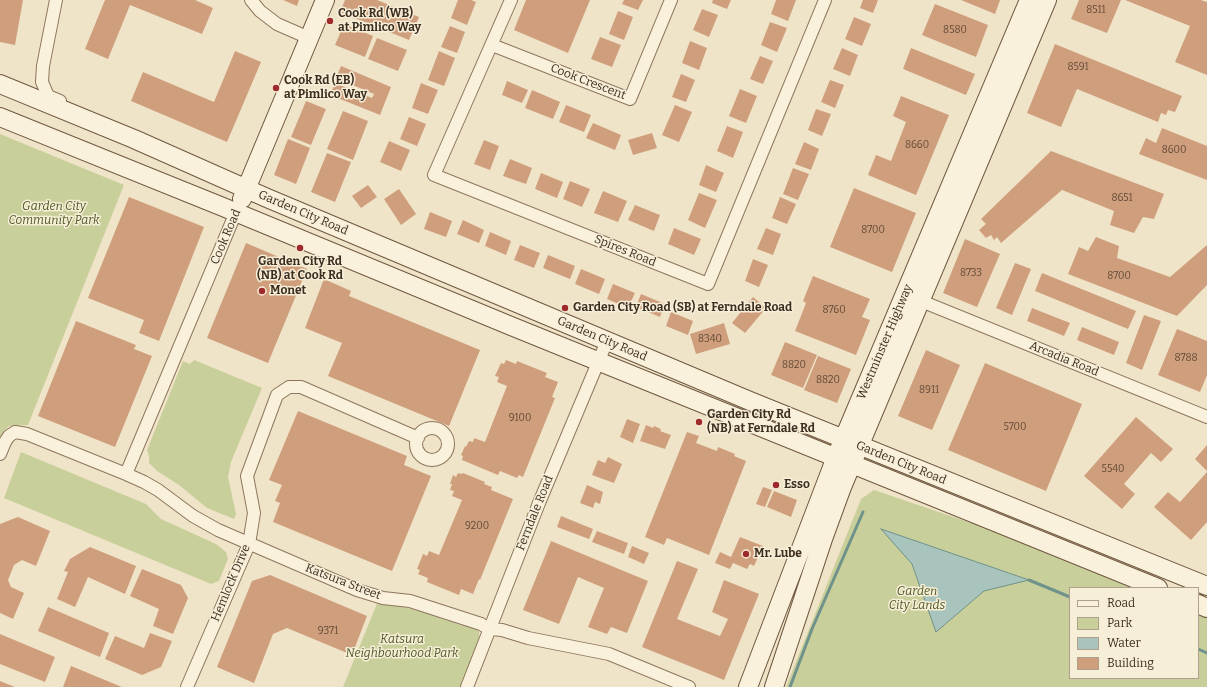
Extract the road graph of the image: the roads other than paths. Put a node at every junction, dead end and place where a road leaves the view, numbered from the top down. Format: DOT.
graph roads {
  1 [pos="56,0"];
  2 [pos="251,0"];
  3 [pos="325,0"];
  4 [pos="511,0"];
  5 [pos="671,0"];
  6 [pos="825,0"];
  7 [pos="1029,0"];
  8 [pos="1047,0"];
  9 [pos="309,38"];
  10 [pos="492,45"];
  11 [pos="0,84"];
  12 [pos="0,117"];
  13 [pos="134,139"];
  14 [pos="246,189"];
  15 [pos="236,212"];
  16 [pos="921,301"];
  17 [pos="607,341"];
  18 [pos="598,361"];
  19 [pos="1207,417"];
  20 [pos="418,438"];
  21 [pos="852,443"];
  22 [pos="0,454"];
  23 [pos="844,461"];
  24 [pos="126,474"];
  25 [pos="249,544"];
  26 [pos="1207,586"];
  27 [pos="1156,587"];
  28 [pos="490,629"];
  29 [pos="187,687"];
  30 [pos="467,687"];
  31 [pos="689,687"];
  32 [pos="748,687"];
  33 [pos="774,687"];
  1 -- 13 [label="street"];
  2 -- 9 [label="street"];
  3 -- 9 [label="main road, Cook Road"];
  4 -- 10 [label="street, Spires Road"];
  5 -- 10 [label="street, Cook Crescent"];
  6 -- 10 [label="street, Spires Road"];
  7 -- 21 [label="main road, Westminster Highway"];
  8 -- 16 [label="main road, Westminster Highway"];
  9 -- 14 [label="main road, Cook Road"];
  11 -- 13 [label="main road, Garden City Road"];
  12 -- 15 [label="main road, Garden City Road"];
  13 -- 14 [label="main road, Garden City Road"];
  14 -- 15 [label="main road, Cook Road"];
  14 -- 17 [label="main road, Garden City Road"];
  15 -- 18 [label="main road, Garden City Road"];
  15 -- 24 [label="street, Cook Road"];
  16 -- 19 [label="street, Arcadia Road"];
  16 -- 21 [label="main road, Westminster Highway"];
  17 -- 18 [label="street, Ferndale Road"];
  17 -- 21 [label="main road, Garden City Road"];
  18 -- 23 [label="main road, Garden City Road"];
  18 -- 28 [label="street, Ferndale Road"];
  20 -- 25 [label="street, Hemlock Drive"];
  21 -- 23 [label="main road, Westminster Highway"];
  21 -- 26 [label="main road, Garden City Road"];
  22 -- 24 [label="street, Katsura Street"];
  23 -- 27 [label="main road, Garden City Road"];
  23 -- 32 [label="main road, Westminster Highway"];
  23 -- 33 [label="main road, Westminster Highway"];
  24 -- 25 [label="street, Katsura Street"];
  25 -- 28 [label="street, Katsura Street"];
  25 -- 29 [label="street, Hemlock Drive"];
  28 -- 30 [label="street, Ferndale Road"];
  28 -- 31 [label="street, Katsura Street"];
}
